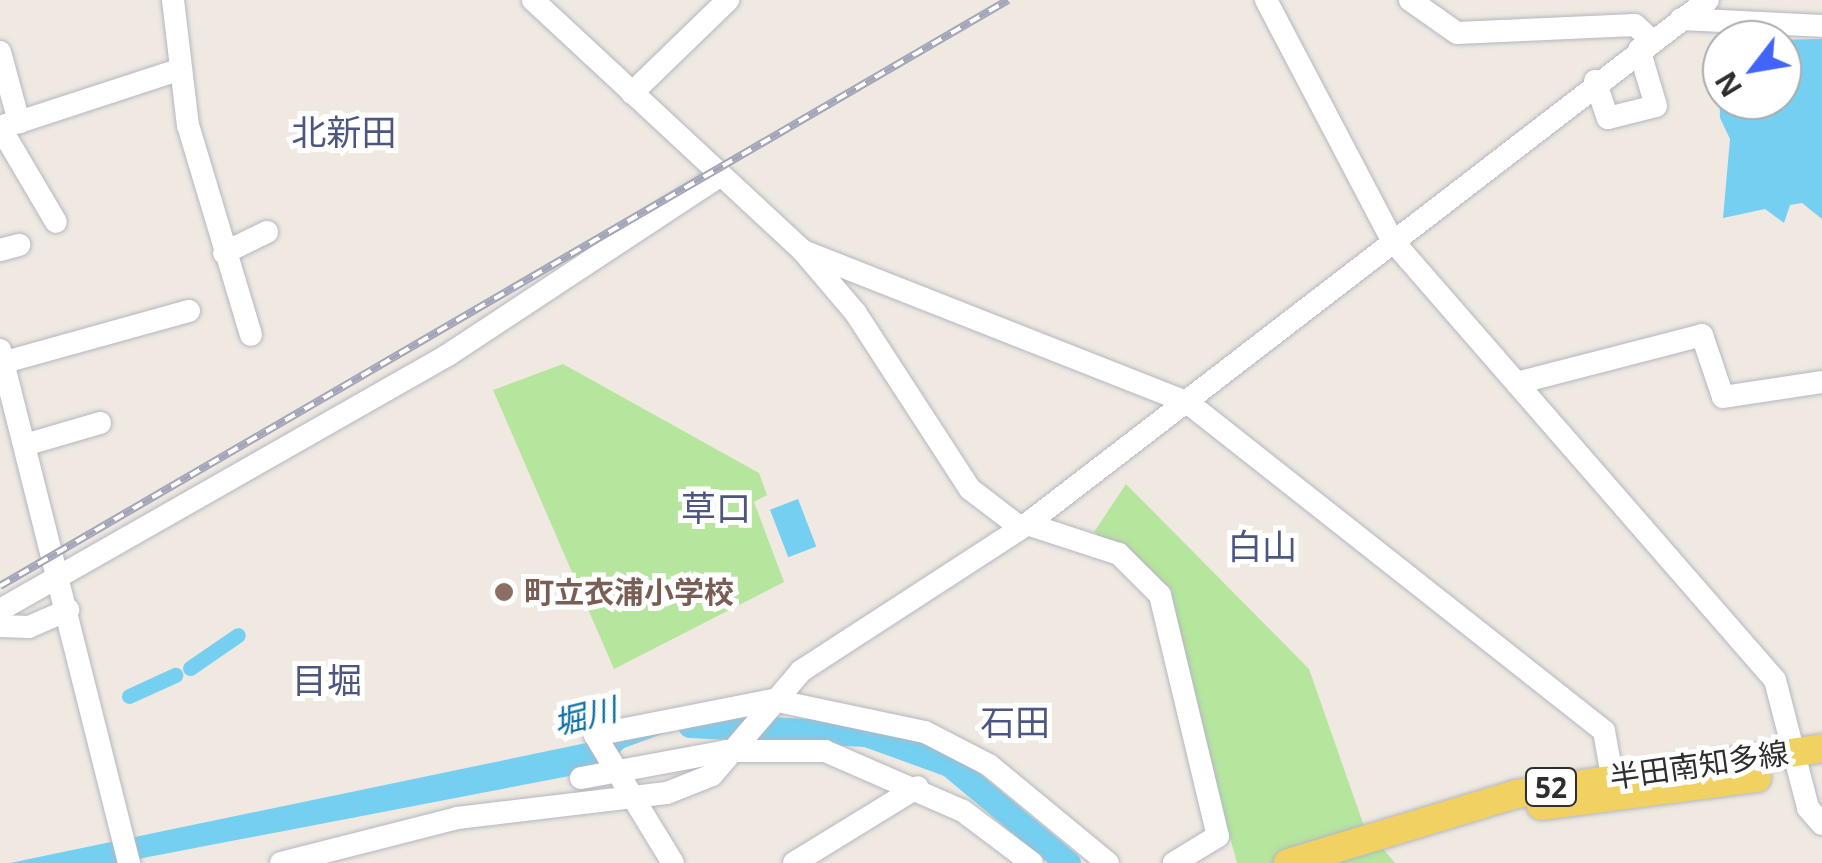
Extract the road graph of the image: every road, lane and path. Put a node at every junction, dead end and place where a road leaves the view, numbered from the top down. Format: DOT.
graph roads {
  1 [pos="173,0"];
  2 [pos="534,0"];
  3 [pos="728,0"];
  4 [pos="1266,0"];
  5 [pos="1410,0"];
  6 [pos="1708,0"];
  7 [pos="1680,19"];
  8 [pos="1822,26"];
  9 [pos="1645,45"];
  10 [pos="0,52"];
  11 [pos="178,70"];
  12 [pos="1595,81"];
  13 [pos="632,93"];
  14 [pos="6,125"];
  15 [pos="720,176"];
  16 [pos="56,222"];
  17 [pos="267,232"];
  18 [pos="1392,240"];
  19 [pos="803,251"];
  20 [pos="224,253"];
  21 [pos="189,311"];
  22 [pos="251,335"];
  23 [pos="2,356"];
  24 [pos="1822,382"];
  25 [pos="1517,383"];
  26 [pos="1187,402"];
  27 [pos="100,423"];
  28 [pos="28,444"];
  29 [pos="1024,526"];
  30 [pos="59,574"];
  31 [pos="0,610"];
  32 [pos="68,610"];
  33 [pos="0,626"];
  34 [pos="773,700"];
  35 [pos="739,752"];
  36 [pos="1810,759"];
  37 [pos="620,773"];
  38 [pos="1612,776"];
  39 [pos="581,778"];
  40 [pos="918,787"];
  41 [pos="633,799"];
  42 [pos="1822,824"];
  43 [pos="128,863"];
  44 [pos="281,863"];
  45 [pos="673,863"];
  46 [pos="794,863"];
  47 [pos="1032,863"];
  48 [pos="1108,863"];
  49 [pos="1174,863"];
  50 [pos="1288,863"];
  51 [pos="1331,863"];
  1 -- 11 [label="street"];
  2 -- 13 [label="street"];
  3 -- 13 [label="street"];
  4 -- 18 [label="street"];
  5 -- 9 [label="street"];
  6 -- 7 [label="street"];
  7 -- 8 [label="street"];
  7 -- 9 [label="street"];
  9 -- 12 [label="street"];
  9 -- 12 [label="street"];
  10 -- 14 [label="street"];
  11 -- 14 [label="street"];
  11 -- 20 [label="street"];
  12 -- 18 [label="street"];
  13 -- 15 [label="street"];
  14 -- 16 [label="street"];
  15 -- 19 [label="street"];
  15 -- 30 [label="street"];
  17 -- 20 [label="street"];
  18 -- 25 [label="street"];
  18 -- 26 [label="street"];
  19 -- 26 [label="street"];
  19 -- 29 [label="street"];
  20 -- 22 [label="street"];
  21 -- 23 [label="street"];
  23 -- 28 [label="street"];
  24 -- 25 [label="street"];
  25 -- 36 [label="street"];
  26 -- 29 [label="street"];
  26 -- 38 [label="street"];
  27 -- 28 [label="street"];
  28 -- 30 [label="street"];
  29 -- 34 [label="street"];
  29 -- 49 [label="street"];
  30 -- 31 [label="street"];
  30 -- 32 [label="street"];
  32 -- 33 [label="street"];
  32 -- 43 [label="street"];
  34 -- 35 [label="street"];
  34 -- 37 [label="street"];
  34 -- 48 [label="street"];
  35 -- 37 [label="street"];
  35 -- 40 [label="street"];
  35 -- 41 [label="street"];
  36 -- 38 [label="main road, 半田南知多線 / 52"];
  36 -- 42 [label="street"];
  36 -- 51 [label="main road, 半田南知多線 / 52"];
  37 -- 39 [label="street"];
  37 -- 41 [label="street"];
  38 -- 50 [label="main road, 半田南知多線 / 52"];
  40 -- 46 [label="street"];
  40 -- 47 [label="street"];
  41 -- 44 [label="street"];
  41 -- 45 [label="street"];
}
